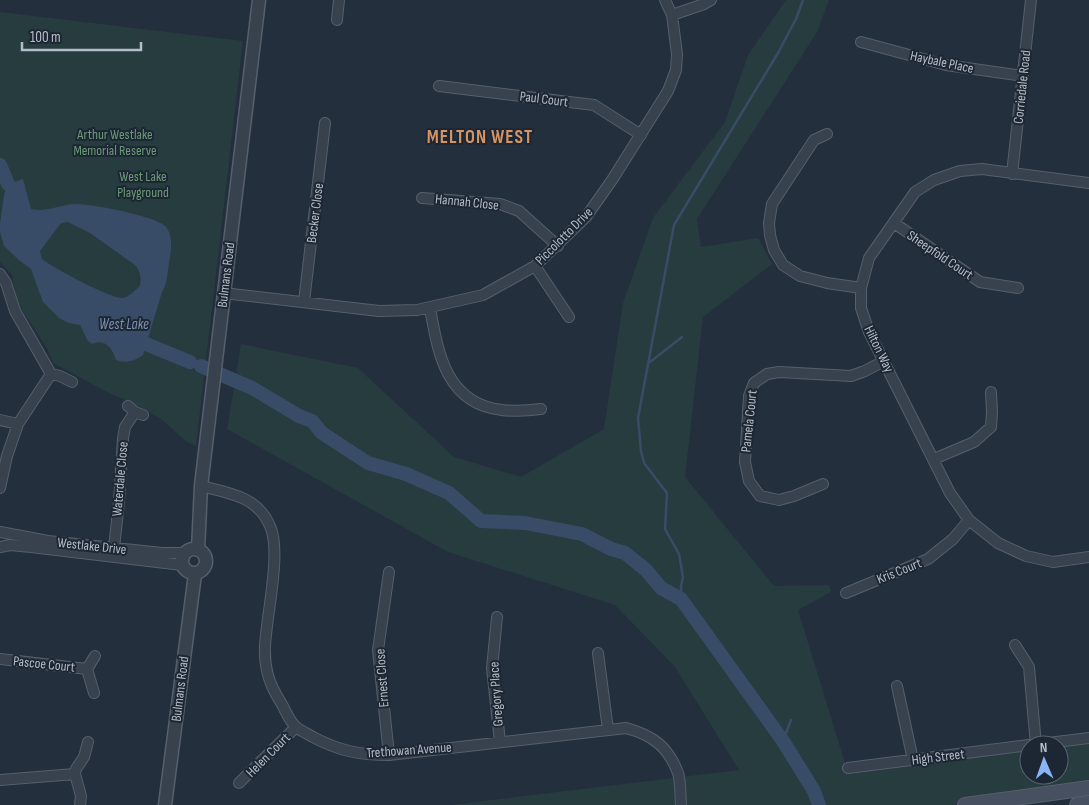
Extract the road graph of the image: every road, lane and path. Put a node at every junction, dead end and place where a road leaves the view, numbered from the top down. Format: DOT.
graph roads {
  1 [pos="259,0"];
  2 [pos="339,0"];
  3 [pos="665,0"];
  4 [pos="712,0"];
  5 [pos="1031,0"];
  6 [pos="672,15"];
  7 [pos="337,20"];
  8 [pos="862,42"];
  9 [pos="1023,76"];
  10 [pos="439,86"];
  11 [pos="325,123"];
  12 [pos="827,134"];
  13 [pos="641,135"];
  14 [pos="1012,174"];
  15 [pos="1089,183"];
  16 [pos="422,198"];
  17 [pos="894,223"];
  18 [pos="558,246"];
  19 [pos="536,266"];
  20 [pos="0,274"];
  21 [pos="861,288"];
  22 [pos="1018,288"];
  23 [pos="224,293"];
  24 [pos="304,302"];
  25 [pos="430,308"];
  26 [pos="569,317"];
  27 [pos="884,361"];
  28 [pos="51,374"];
  29 [pos="72,382"];
  30 [pos="991,392"];
  31 [pos="541,410"];
  32 [pos="135,411"];
  33 [pos="0,420"];
  34 [pos="18,424"];
  35 [pos="934,459"];
  36 [pos="823,484"];
  37 [pos="202,486"];
  38 [pos="0,488"];
  39 [pos="968,520"];
  40 [pos="0,532"];
  41 [pos="0,547"];
  42 [pos="114,548"];
  43 [pos="198,550"];
  44 [pos="1089,557"];
  45 [pos="184,559"];
  46 [pos="388,572"];
  47 [pos="195,574"];
  48 [pos="846,593"];
  49 [pos="496,617"];
  50 [pos="1015,645"];
  51 [pos="598,653"];
  52 [pos="95,656"];
  53 [pos="0,659"];
  54 [pos="87,669"];
  55 [pos="897,686"];
  56 [pos="94,693"];
  57 [pos="296,727"];
  58 [pos="608,730"];
  59 [pos="1035,735"];
  60 [pos="1089,738"];
  61 [pos="1069,740"];
  62 [pos="88,742"];
  63 [pos="500,742"];
  64 [pos="1019,747"];
  65 [pos="389,755"];
  66 [pos="913,760"];
  67 [pos="848,768"];
  68 [pos="75,774"];
  69 [pos="0,780"];
  70 [pos="239,783"];
  71 [pos="1089,788"];
  72 [pos="1089,804"];
  73 [pos="80,805"];
  74 [pos="164,805"];
  75 [pos="681,805"];
  76 [pos="965,805"];
  77 [pos="1077,805"];
  1 -- 23 [label="street, Bulmans Road"];
  2 -- 7 [label="street"];
  3 -- 6 [label="street, Piccolotto Drive"];
  4 -- 6 [label="street"];
  5 -- 9 [label="street, Corriedale Road"];
  6 -- 13 [label="street, Piccolotto Drive"];
  8 -- 9 [label="street, Haybale Place"];
  9 -- 14 [label="street, Corriedale Road"];
  10 -- 13 [label="street, Paul Court"];
  11 -- 24 [label="street, Becker Close"];
  12 -- 21 [label="street"];
  13 -- 18 [label="street, Piccolotto Drive"];
  14 -- 15 [label="street, Hilton Way"];
  14 -- 17 [label="street, Hilton Way"];
  16 -- 18 [label="street, Hannah Close"];
  17 -- 21 [label="street, Hilton Way"];
  17 -- 22 [label="street, Sheepfold Court"];
  18 -- 19 [label="street, Piccolotto Drive"];
  19 -- 25 [label="street, Piccolotto Drive"];
  19 -- 26 [label="street"];
  20 -- 28 [label="street"];
  21 -- 27 [label="street, Hilton Way"];
  23 -- 24 [label="street, Piccolotto Drive"];
  23 -- 37 [label="street, Bulmans Road"];
  24 -- 25 [label="street, Piccolotto Drive"];
  25 -- 31 [label="street"];
  27 -- 35 [label="street, Hilton Way"];
  27 -- 36 [label="street, Pamela Court"];
  28 -- 29 [label="street"];
  28 -- 34 [label="street"];
  30 -- 35 [label="street"];
  32 -- 42 [label="street, Waterdale Close"];
  33 -- 34 [label="street"];
  34 -- 38 [label="street"];
  35 -- 39 [label="street, Hilton Way"];
  37 -- 43 [label="street, Bulmans Road"];
  37 -- 57 [label="street, Trethowan Avenue"];
  39 -- 44 [label="street, Hilton Way"];
  39 -- 48 [label="street, Kris Court"];
  40 -- 42 [label="street, Westlake Drive"];
  41 -- 45 [label="street, Westlake Drive"];
  42 -- 45 [label="street, Westlake Drive"];
  43 -- 45 [label="street"];
  43 -- 47 [label="street"];
  45 -- 47 [label="street"];
  46 -- 65 [label="street, Ernest Close"];
  47 -- 74 [label="street, Bulmans Road"];
  49 -- 63 [label="street, Gregory Place"];
  50 -- 59 [label="street"];
  51 -- 58 [label="street"];
  52 -- 54 [label="street, Pascoe Court"];
  53 -- 54 [label="street, Pascoe Court"];
  54 -- 56 [label="street, Pascoe Court"];
  55 -- 66 [label="street"];
  57 -- 65 [label="street, Trethowan Avenue"];
  57 -- 70 [label="street, Helen Court"];
  58 -- 63 [label="street, Trethowan Avenue"];
  58 -- 75 [label="street, Trethowan Avenue"];
  60 -- 61 [label="street, High Street"];
  62 -- 68 [label="street"];
  63 -- 65 [label="street, Trethowan Avenue"];
  64 -- 66 [label="street, High Street"];
  66 -- 67 [label="street, High Street"];
  68 -- 69 [label="street"];
  68 -- 73 [label="street"];
  71 -- 76 [label="main road"];
  72 -- 77 [label="main road"];
}
